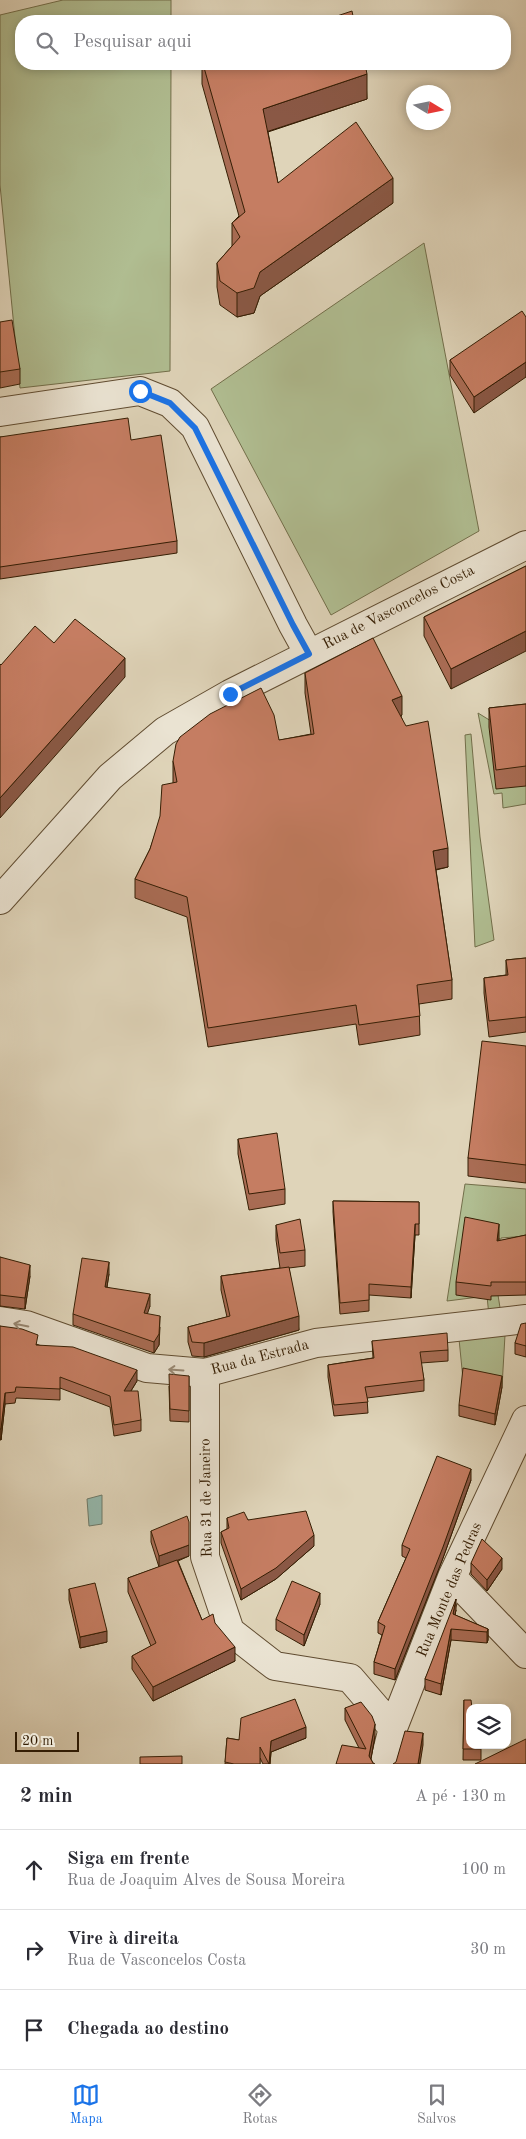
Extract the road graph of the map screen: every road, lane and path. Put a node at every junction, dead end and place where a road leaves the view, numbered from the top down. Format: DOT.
graph roads {
  1 [pos="0,412"];
  2 [pos="526,545"];
  3 [pos="309,654"];
  4 [pos="5,885"];
  5 [pos="526,1319"];
  6 [pos="0,1321"];
  7 [pos="205,1373"];
  8 [pos="526,1420"];
  9 [pos="452,1577"];
  10 [pos="526,1654"];
  11 [pos="393,1728"];
  12 [pos="384,1764"];
  1 -- 3 [label="street"];
  2 -- 3 [label="street, Rua de Vasconcelos Costa"];
  3 -- 4 [label="street, Rua de Vasconcelos Costa"];
  5 -- 7 [label="street, Rua da Estrada"];
  7 -- 6 [label="street, Rua da Estrada, one-way"];
  7 -- 11 [label="street, Rua 31 de Janeiro"];
  8 -- 9 [label="street, Rua Monte das Pedras"];
  9 -- 10 [label="street"];
  9 -- 11 [label="street, Rua Monte das Pedras"];
  11 -- 12 [label="street, Rua Monte das Pedras"];
}
